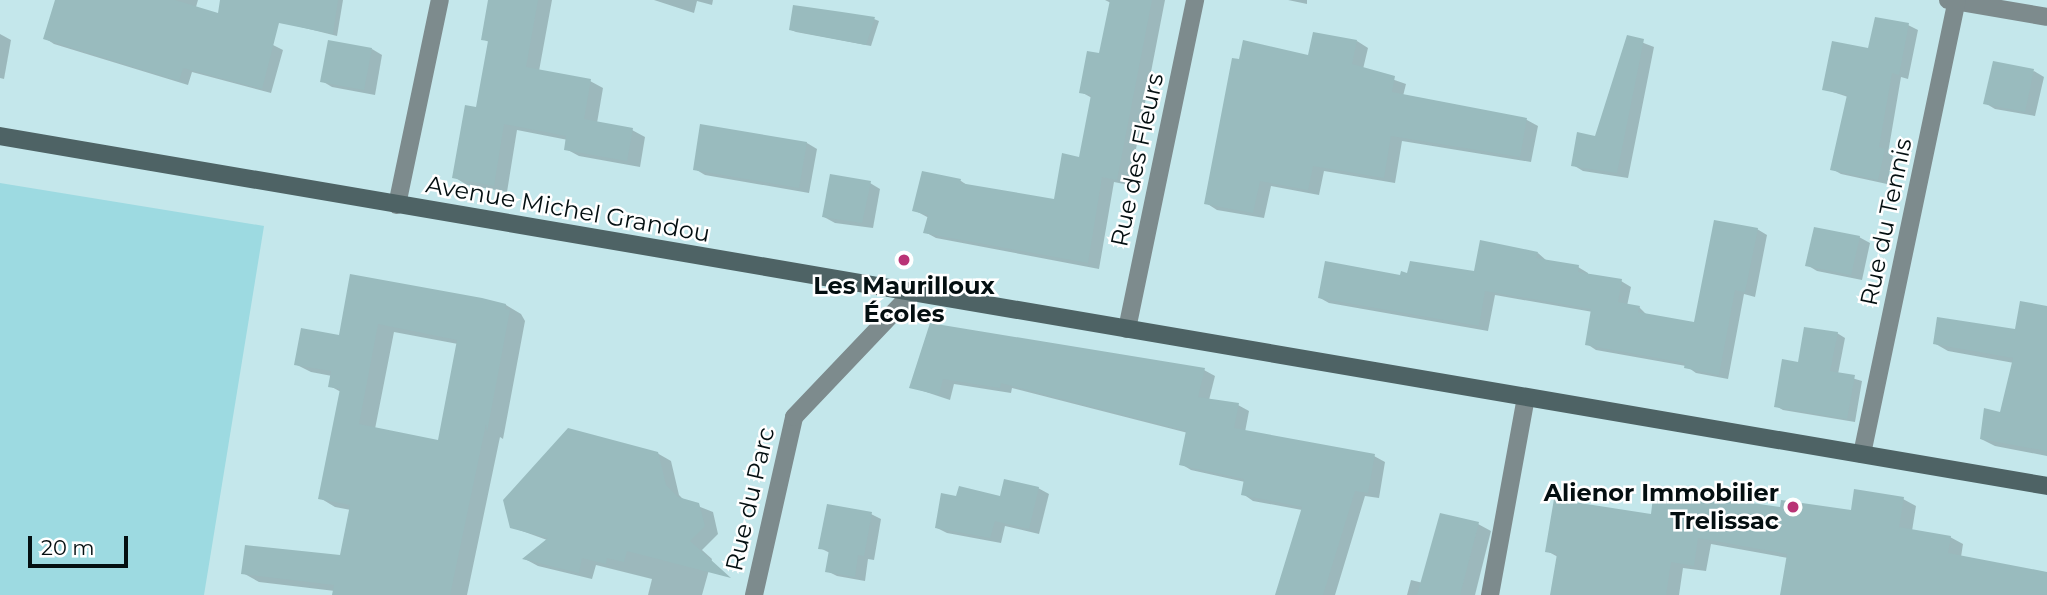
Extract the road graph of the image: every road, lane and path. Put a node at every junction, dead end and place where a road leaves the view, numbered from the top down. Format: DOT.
graph roads {
  1 [pos="440,0"];
  2 [pos="1195,0"];
  3 [pos="1954,0"];
  4 [pos="2047,17"];
  5 [pos="0,136"];
  6 [pos="397,205"];
  7 [pos="912,293"];
  8 [pos="1128,329"];
  9 [pos="1526,397"];
  10 [pos="1862,454"];
  11 [pos="2047,486"];
  12 [pos="754,595"];
  13 [pos="1490,595"];
  1 -- 6 [label="street"];
  2 -- 8 [label="street, Rue des Fleurs"];
  3 -- 4 [label="street"];
  3 -- 10 [label="street, Rue du Tennis"];
  5 -- 6 [label="main road, Avenue Michel Grandou"];
  6 -- 7 [label="main road, Avenue Michel Grandou"];
  7 -- 8 [label="main road, Avenue Michel Grandou"];
  7 -- 12 [label="street, Rue du Parc"];
  8 -- 9 [label="main road, Avenue Michel Grandou"];
  9 -- 10 [label="main road, Avenue Michel Grandou"];
  9 -- 13 [label="street"];
  10 -- 11 [label="main road, Avenue Michel Grandou"];
}
